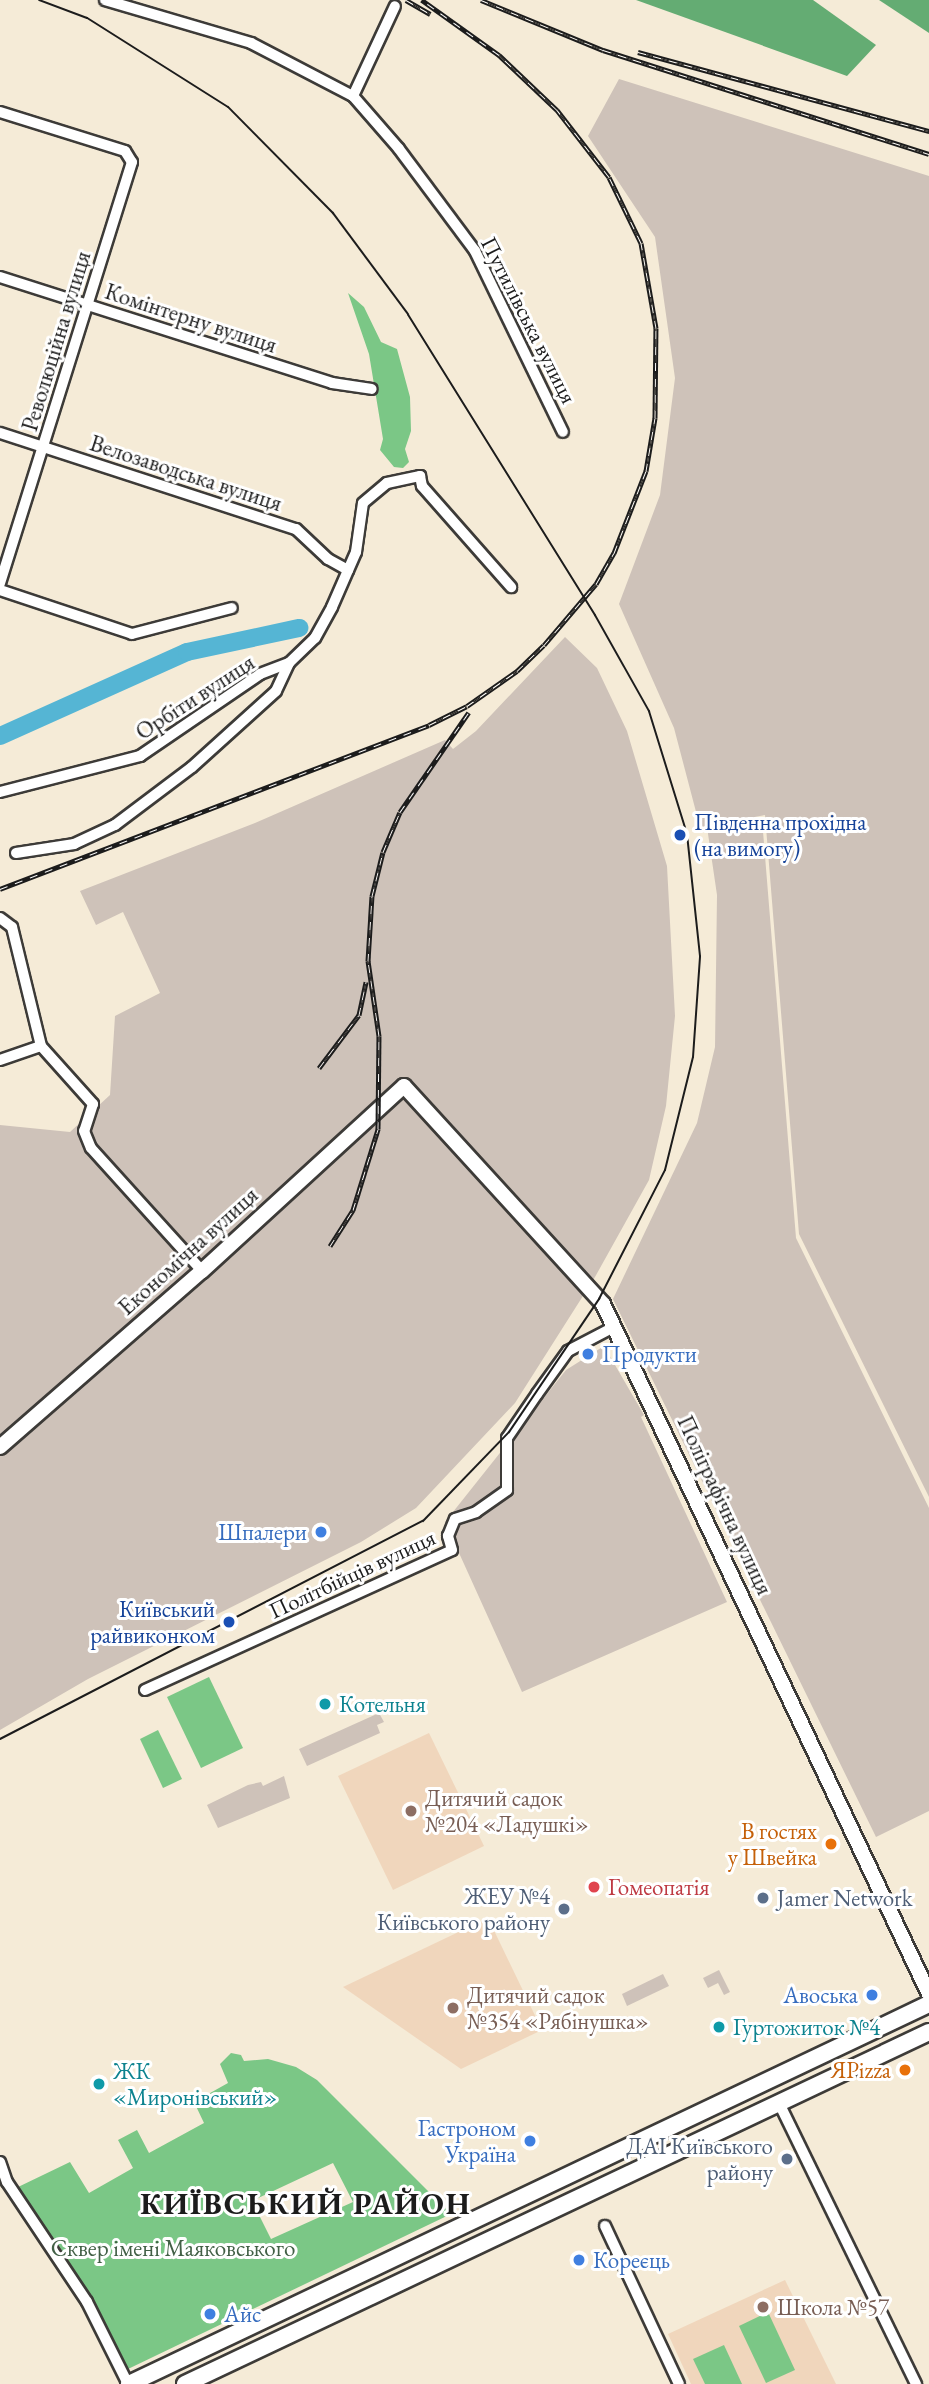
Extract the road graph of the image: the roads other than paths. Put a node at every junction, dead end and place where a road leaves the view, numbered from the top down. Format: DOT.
graph roads {
  1 [pos="105,0"];
  2 [pos="395,6"];
  3 [pos="353,96"];
  4 [pos="0,112"];
  5 [pos="0,277"];
  6 [pos="85,304"];
  7 [pos="372,389"];
  8 [pos="563,432"];
  9 [pos="0,433"];
  10 [pos="43,447"];
  11 [pos="348,570"];
  12 [pos="0,583"];
  13 [pos="511,587"];
  14 [pos="0,590"];
  15 [pos="232,608"];
  16 [pos="289,663"];
  17 [pos="0,792"];
  18 [pos="16,853"];
  19 [pos="2,918"];
  20 [pos="41,1046"];
  21 [pos="0,1060"];
  22 [pos="404,1086"];
  23 [pos="202,1271"];
  24 [pos="614,1327"];
  25 [pos="0,1447"];
  26 [pos="145,1690"];
  27 [pos="929,1994"];
  28 [pos="929,2004"];
  29 [pos="929,2032"];
  30 [pos="778,2101"];
  31 [pos="1,2164"];
  32 [pos="605,2226"];
  33 [pos="129,2384"];
  34 [pos="185,2384"];
  35 [pos="679,2384"];
  36 [pos="916,2384"];
  1 -- 3 [label="street, Путилівська вулиця"];
  2 -- 3 [label="street"];
  3 -- 8 [label="street, Путилівська вулиця"];
  4 -- 6 [label="street, Революційна вулиця"];
  5 -- 6 [label="street, Комінтерну вулиця"];
  6 -- 7 [label="street, Комінтерну вулиця"];
  6 -- 10 [label="street, Революційна вулиця"];
  9 -- 10 [label="street, Велозаводська вулиця"];
  10 -- 11 [label="street, Велозаводська вулиця"];
  10 -- 12 [label="street, Революційна вулиця"];
  11 -- 13 [label="street"];
  11 -- 16 [label="street"];
  14 -- 15 [label="street"];
  16 -- 17 [label="street, Орбіти вулиця"];
  16 -- 18 [label="street"];
  19 -- 20 [label="street"];
  20 -- 21 [label="street"];
  20 -- 23 [label="street"];
  22 -- 23 [label="street, Економічна вулиця"];
  22 -- 24 [label="street, Поліграфічна вулиця"];
  23 -- 25 [label="street, Економічна вулиця"];
  24 -- 26 [label="street, Політбійців вулиця"];
  24 -- 27 [label="street, Поліграфічна вулиця"];
  28 -- 33 [label="main road"];
  29 -- 30 [label="main road"];
  30 -- 34 [label="main road"];
  30 -- 36 [label="street"];
  31 -- 33 [label="street"];
  32 -- 35 [label="street"];
}
